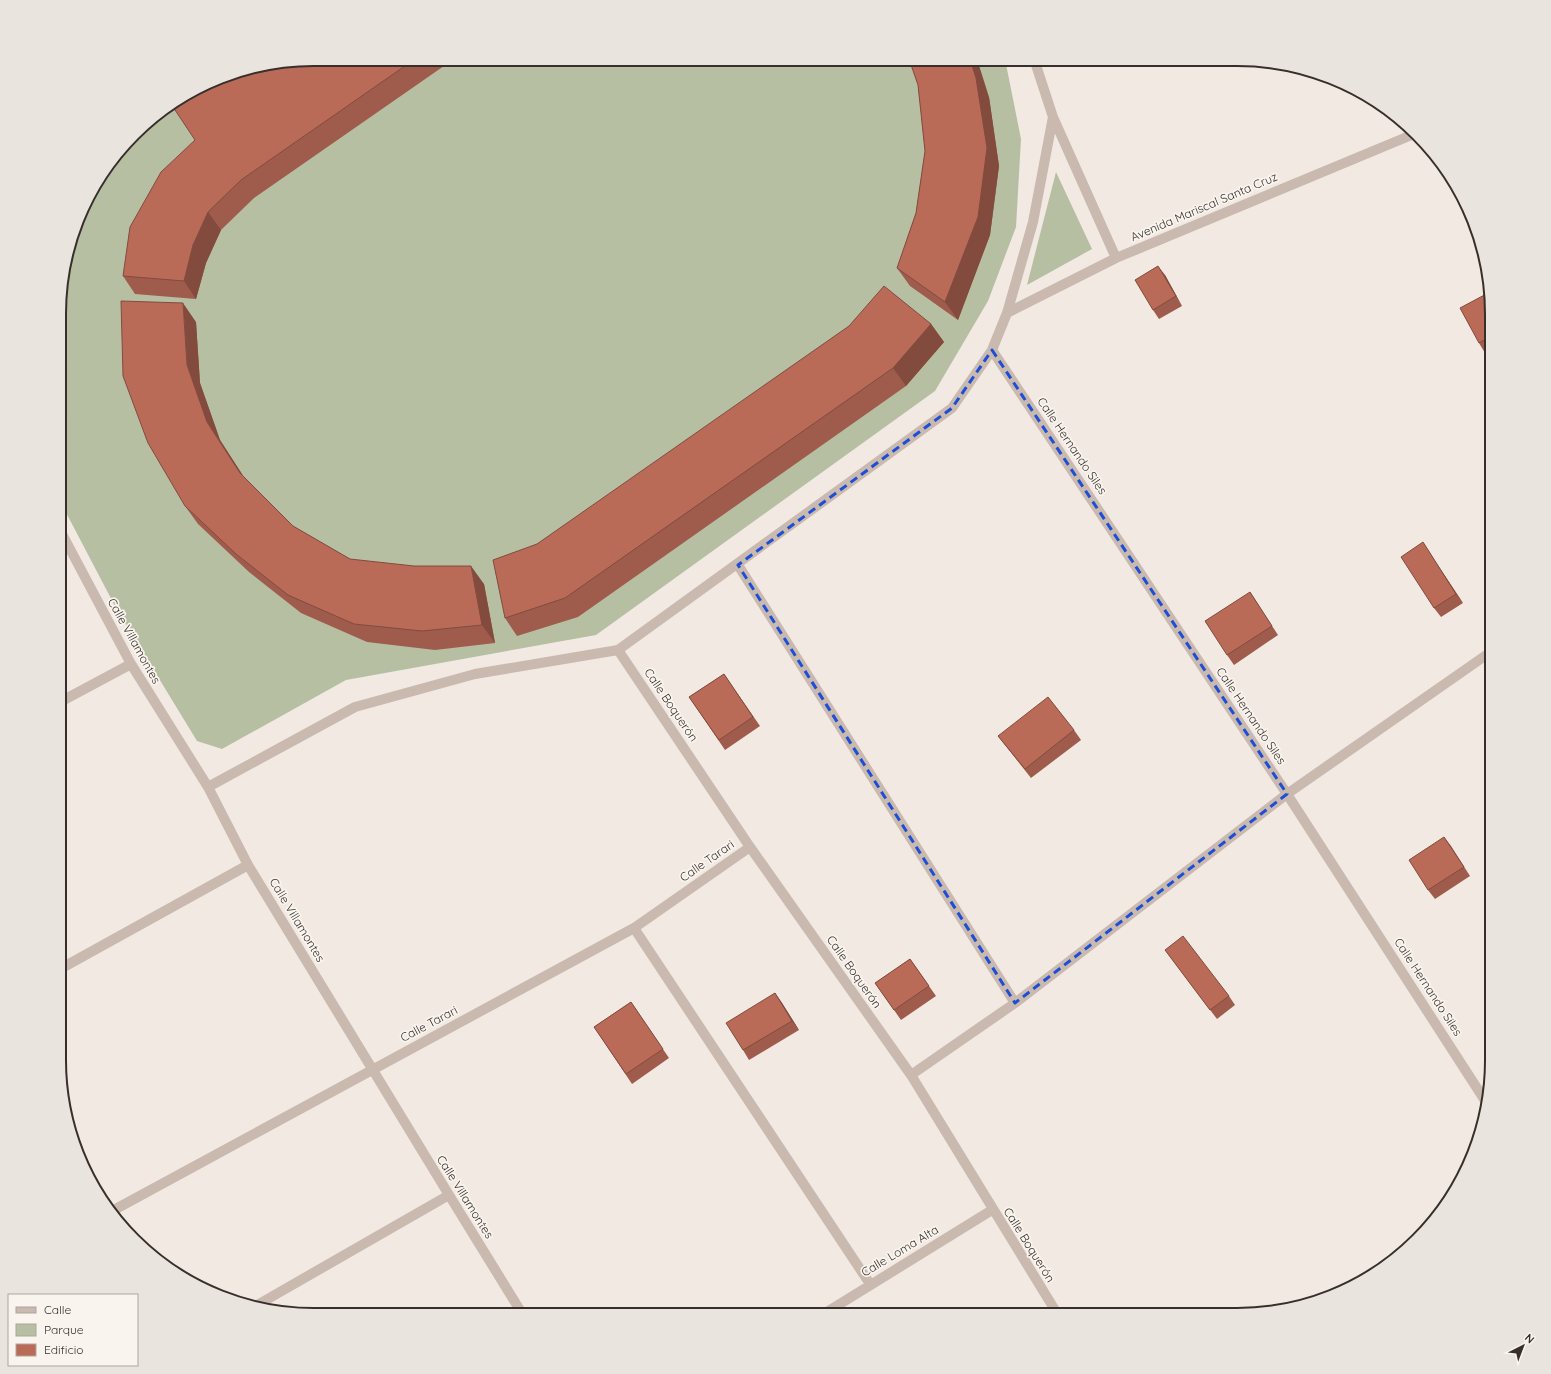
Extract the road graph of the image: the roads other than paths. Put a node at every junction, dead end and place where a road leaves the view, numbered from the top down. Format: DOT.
graph roads {
  1 [pos="1036,66"];
  2 [pos="1053,116"];
  3 [pos="1409,136"];
  4 [pos="1116,258"];
  5 [pos="1007,313"];
  6 [pos="992,350"];
  7 [pos="66,541"];
  8 [pos="738,565"];
  9 [pos="618,650"];
  10 [pos="1485,655"];
  11 [pos="131,664"];
  12 [pos="66,699"];
  13 [pos="208,787"];
  14 [pos="1287,794"];
  15 [pos="750,847"];
  16 [pos="248,865"];
  17 [pos="634,928"];
  18 [pos="66,966"];
  19 [pos="1015,1002"];
  20 [pos="373,1069"];
  21 [pos="911,1075"];
  22 [pos="1482,1096"];
  23 [pos="449,1195"];
  24 [pos="116,1209"];
  25 [pos="992,1210"];
  26 [pos="870,1284"];
  27 [pos="262,1302"];
  28 [pos="519,1308"];
  29 [pos="833,1308"];
  30 [pos="1054,1308"];
  1 -- 2 [label="street"];
  2 -- 4 [label="street"];
  2 -- 5 [label="street"];
  3 -- 4 [label="street, Avenida Mariscal Santa Cruz"];
  4 -- 5 [label="street, Avenida Mariscal Santa Cruz"];
  5 -- 6 [label="street"];
  6 -- 8 [label="street"];
  6 -- 14 [label="street, Calle Hernando Siles"];
  7 -- 11 [label="street, Calle Villamontes"];
  8 -- 9 [label="street"];
  8 -- 19 [label="street"];
  9 -- 13 [label="street"];
  9 -- 15 [label="street, Calle Boquerón"];
  10 -- 14 [label="street"];
  11 -- 12 [label="street"];
  11 -- 13 [label="street, Calle Villamontes"];
  13 -- 16 [label="street, Calle Villamontes"];
  14 -- 19 [label="street"];
  14 -- 22 [label="street, Calle Hernando Siles"];
  15 -- 17 [label="street, Calle Tarari"];
  15 -- 21 [label="street, Calle Boquerón"];
  16 -- 18 [label="street"];
  16 -- 20 [label="street, Calle Villamontes"];
  17 -- 20 [label="street, Calle Tarari"];
  17 -- 26 [label="street"];
  19 -- 21 [label="street"];
  20 -- 23 [label="street, Calle Villamontes"];
  20 -- 24 [label="street, Calle Tarari"];
  21 -- 25 [label="street, Calle Boquerón"];
  23 -- 27 [label="street"];
  23 -- 28 [label="street, Calle Villamontes"];
  25 -- 26 [label="street, Calle Loma Alta"];
  25 -- 30 [label="street, Calle Boquerón"];
  26 -- 29 [label="street, Calle Loma Alta"];
}
